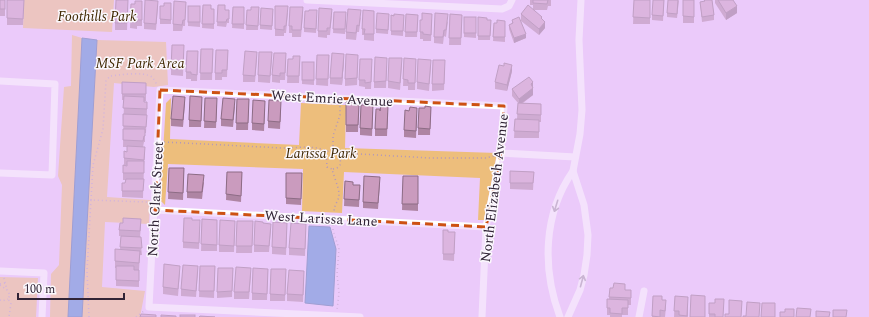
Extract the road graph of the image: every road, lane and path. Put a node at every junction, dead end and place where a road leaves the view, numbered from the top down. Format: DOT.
graph roads {
  1 [pos="307,0"];
  2 [pos="512,0"];
  3 [pos="581,0"];
  4 [pos="0,81"];
  5 [pos="160,90"];
  6 [pos="340,105"];
  7 [pos="504,106"];
  8 [pos="164,142"];
  9 [pos="333,147"];
  10 [pos="326,150"];
  11 [pos="341,152"];
  12 [pos="498,155"];
  13 [pos="575,157"];
  14 [pos="332,169"];
  15 [pos="573,171"];
  16 [pos="0,173"];
  17 [pos="90,200"];
  18 [pos="155,206"];
  19 [pos="334,213"];
  20 [pos="333,224"];
  21 [pos="486,227"];
  22 [pos="2,274"];
  23 [pos="5,283"];
  24 [pos="0,284"];
  25 [pos="7,290"];
  26 [pos="644,291"];
  27 [pos="8,299"];
  28 [pos="0,300"];
  29 [pos="149,307"];
  30 [pos="337,310"];
  31 [pos="9,317"];
  32 [pos="42,317"];
  33 [pos="90,317"];
  34 [pos="136,317"];
  35 [pos="360,317"];
  36 [pos="482,317"];
  37 [pos="560,317"];
  38 [pos="568,317"];
  39 [pos="639,317"];
  1 -- 2 [label="street"];
  3 -- 13 [label="street"];
  4 -- 16 [label="street"];
  5 -- 7 [label="street, West Emrie Avenue"];
  5 -- 17 [label="path"];
  5 -- 18 [label="street, North Clark Street"];
  6 -- 9 [label="path"];
  7 -- 12 [label="street, North Elizabeth Avenue"];
  8 -- 10 [label="path"];
  9 -- 10 [label="path"];
  9 -- 11 [label="path"];
  10 -- 14 [label="path"];
  11 -- 12 [label="path"];
  11 -- 14 [label="path"];
  12 -- 13 [label="street"];
  12 -- 21 [label="street, North Elizabeth Avenue"];
  13 -- 15 [label="street"];
  14 -- 19 [label="path"];
  15 -- 37 [label="street, one-way"];
  38 -- 15 [label="street, one-way"];
  17 -- 18 [label="path"];
  17 -- 33 [label="path"];
  18 -- 21 [label="street, West Larissa Lane"];
  18 -- 29 [label="street, North Clark Street"];
  20 -- 30 [label="path"];
  21 -- 36 [label="street, North Elizabeth Avenue"];
  22 -- 23 [label="path"];
  22 -- 32 [label="street"];
  23 -- 24 [label="path"];
  23 -- 25 [label="path"];
  24 -- 25 [label="path"];
  25 -- 27 [label="path"];
  26 -- 39 [label="street"];
  27 -- 28 [label="path"];
  27 -- 31 [label="path"];
  29 -- 34 [label="path"];
  29 -- 35 [label="street"];
}
